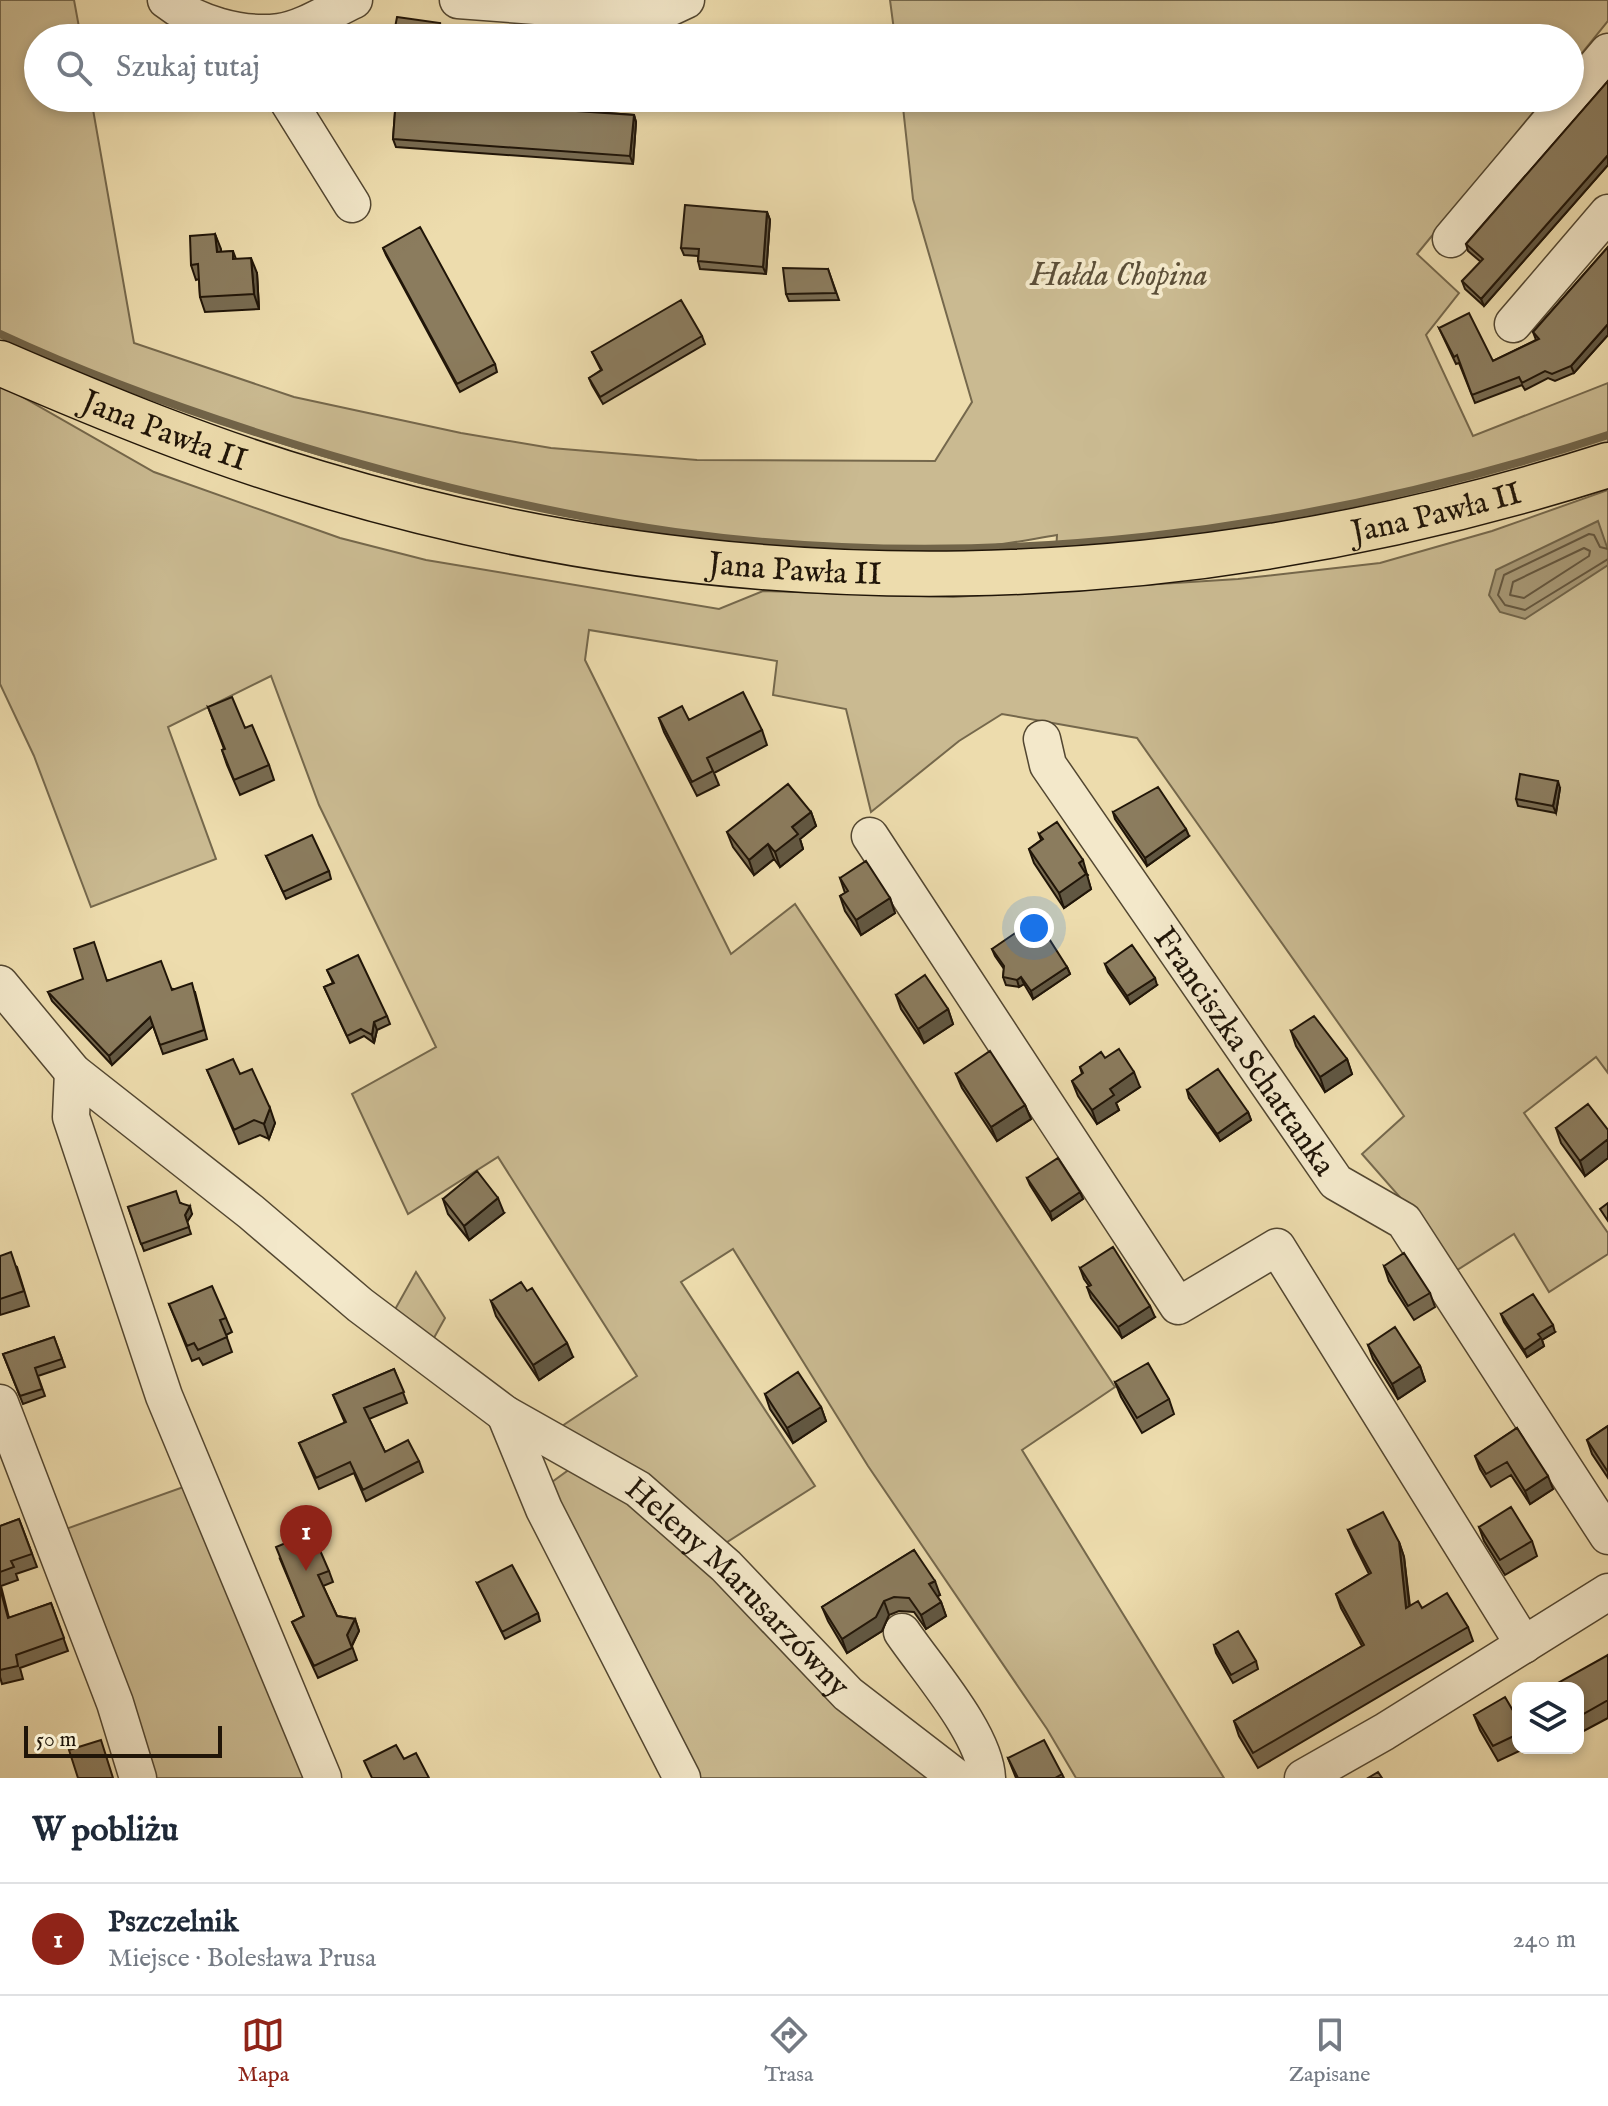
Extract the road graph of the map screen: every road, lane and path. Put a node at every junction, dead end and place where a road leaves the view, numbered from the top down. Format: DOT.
graph roads {
  1 [pos="166,0"];
  2 [pos="354,0"];
  3 [pos="458,0"];
  4 [pos="686,0"];
  5 [pos="209,24"];
  6 [pos="298,24"];
  7 [pos="1608,52"];
  8 [pos="1584,81"];
  9 [pos="295,112"];
  10 [pos="1558,112"];
  11 [pos="352,204"];
  12 [pos="1608,213"];
  13 [pos="1451,239"];
  14 [pos="1513,324"];
  15 [pos="0,363"];
  16 [pos="1608,465"];
  17 [pos="1042,739"];
  18 [pos="870,836"];
  19 [pos="0,984"];
  20 [pos="73,1072"];
  21 [pos="0,1403"];
  22 [pos="505,1414"];
  23 [pos="1608,1536"];
  24 [pos="1608,1592"];
  25 [pos="902,1632"];
  26 [pos="1524,1645"];
  27 [pos="138,1778"];
  28 [pos="323,1778"];
  29 [pos="682,1778"];
  30 [pos="957,1778"];
  31 [pos="987,1778"];
  32 [pos="1303,1778"];
  1 -- 5 [label="street"];
  2 -- 6 [label="street"];
  3 -- 4 [label="street"];
  7 -- 8 [label="street"];
  9 -- 11 [label="street"];
  10 -- 13 [label="street"];
  12 -- 14 [label="street"];
  15 -- 16 [label="main road, Jana Pawła II"];
  17 -- 23 [label="street, Franciszka Schattanka"];
  18 -- 26 [label="street"];
  19 -- 20 [label="street, Heleny Marusarzówny"];
  20 -- 22 [label="street, Heleny Marusarzówny"];
  20 -- 28 [label="street"];
  21 -- 27 [label="street"];
  22 -- 29 [label="street"];
  22 -- 30 [label="street, Heleny Marusarzówny"];
  24 -- 26 [label="street"];
  25 -- 31 [label="street"];
  26 -- 32 [label="street"];
}
